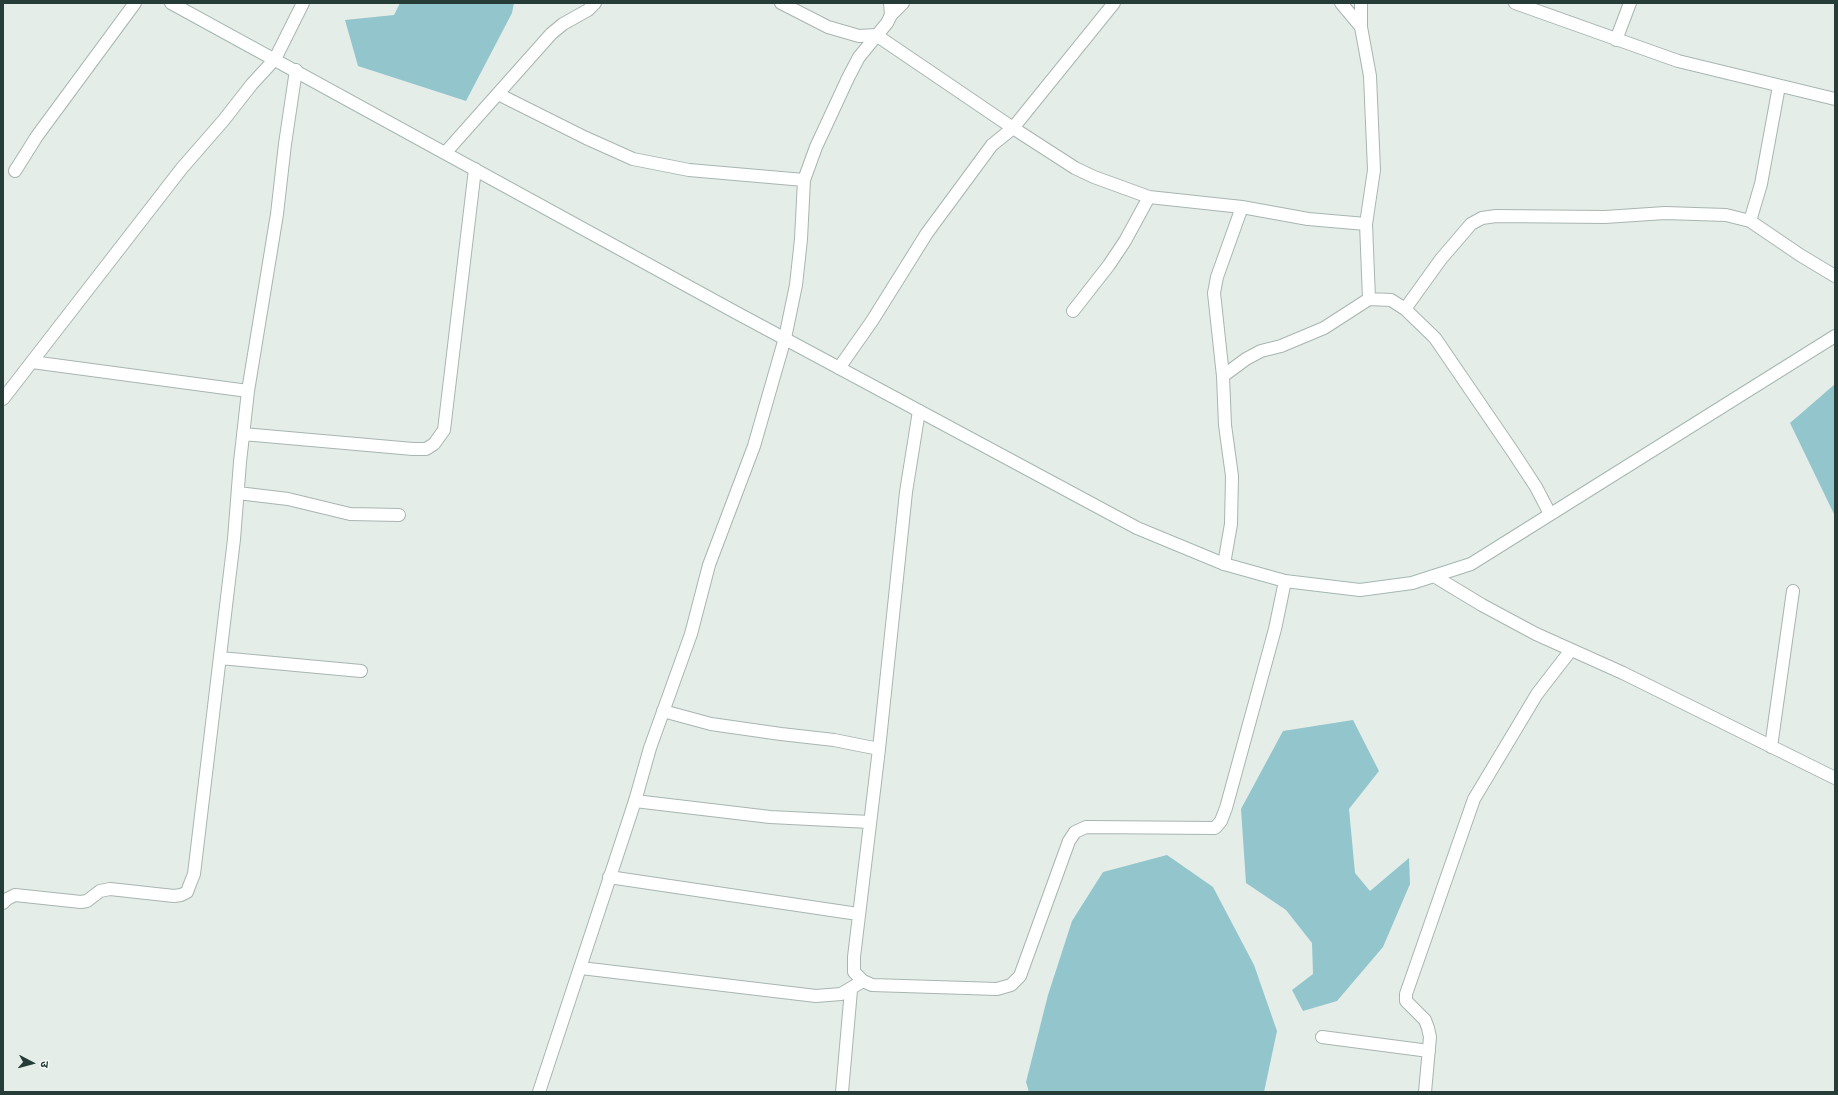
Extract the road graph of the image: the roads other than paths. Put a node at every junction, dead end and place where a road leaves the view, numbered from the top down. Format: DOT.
graph roads {
  1 [pos="135,3"];
  2 [pos="171,3"];
  3 [pos="303,3"];
  4 [pos="595,3"];
  5 [pos="781,3"];
  6 [pos="890,3"];
  7 [pos="903,3"];
  8 [pos="1114,3"];
  9 [pos="1341,3"];
  10 [pos="1361,3"];
  11 [pos="1515,3"];
  12 [pos="1630,3"];
  13 [pos="891,15"];
  14 [pos="1361,27"];
  15 [pos="876,35"];
  16 [pos="1616,40"];
  17 [pos="275,59"];
  18 [pos="296,70"];
  19 [pos="1779,86"];
  20 [pos="498,94"];
  21 [pos="1835,99"];
  22 [pos="1013,128"];
  23 [pos="446,152"];
  24 [pos="475,169"];
  25 [pos="15,171"];
  26 [pos="804,180"];
  27 [pos="1149,197"];
  28 [pos="1242,207"];
  29 [pos="1750,221"];
  30 [pos="1366,224"];
  31 [pos="1835,276"];
  32 [pos="1369,299"];
  33 [pos="1405,309"];
  34 [pos="1072,311"];
  35 [pos="1835,336"];
  36 [pos="785,338"];
  37 [pos="32,362"];
  38 [pos="839,368"];
  39 [pos="1223,376"];
  40 [pos="248,391"];
  41 [pos="3,399"];
  42 [pos="920,411"];
  43 [pos="243,434"];
  44 [pos="238,493"];
  45 [pos="1550,514"];
  46 [pos="399,515"];
  47 [pos="1224,564"];
  48 [pos="1434,576"];
  49 [pos="1285,581"];
  50 [pos="1793,591"];
  51 [pos="1571,650"];
  52 [pos="220,658"];
  53 [pos="361,671"];
  54 [pos="663,711"];
  55 [pos="1772,747"];
  56 [pos="879,749"];
  57 [pos="1835,778"];
  58 [pos="635,801"];
  59 [pos="870,822"];
  60 [pos="609,877"];
  61 [pos="3,903"];
  62 [pos="858,914"];
  63 [pos="581,968"];
  64 [pos="862,981"];
  65 [pos="851,990"];
  66 [pos="1322,1037"];
  67 [pos="1429,1051"];
  68 [pos="539,1092"];
  69 [pos="842,1092"];
  70 [pos="1425,1092"];
  1 -- 25 [label="street"];
  2 -- 17 [label="street"];
  3 -- 17 [label="street"];
  4 -- 20 [label="street"];
  5 -- 15 [label="street"];
  6 -- 13 [label="street"];
  7 -- 13 [label="street"];
  8 -- 22 [label="street"];
  9 -- 14 [label="street"];
  10 -- 14 [label="street"];
  11 -- 16 [label="street"];
  12 -- 16 [label="street"];
  13 -- 15 [label="street"];
  14 -- 30 [label="street"];
  15 -- 22 [label="street"];
  15 -- 26 [label="street"];
  16 -- 19 [label="street"];
  17 -- 18 [label="street"];
  17 -- 37 [label="street"];
  18 -- 23 [label="street"];
  18 -- 40 [label="street"];
  19 -- 21 [label="street"];
  19 -- 29 [label="street"];
  20 -- 23 [label="street"];
  20 -- 26 [label="street"];
  22 -- 27 [label="street"];
  22 -- 38 [label="street"];
  23 -- 24 [label="street"];
  24 -- 36 [label="street"];
  24 -- 43 [label="street"];
  26 -- 36 [label="street"];
  27 -- 28 [label="street"];
  27 -- 34 [label="street"];
  28 -- 30 [label="street"];
  28 -- 39 [label="street"];
  29 -- 31 [label="street"];
  29 -- 33 [label="street"];
  30 -- 32 [label="street"];
  32 -- 33 [label="street"];
  32 -- 39 [label="street"];
  33 -- 45 [label="street"];
  35 -- 45 [label="street"];
  36 -- 38 [label="street"];
  36 -- 54 [label="street"];
  37 -- 40 [label="street"];
  37 -- 41 [label="street"];
  38 -- 42 [label="street"];
  39 -- 47 [label="street"];
  40 -- 43 [label="street"];
  42 -- 47 [label="street"];
  42 -- 56 [label="street"];
  43 -- 44 [label="street"];
  44 -- 46 [label="street"];
  44 -- 52 [label="street"];
  45 -- 48 [label="street"];
  47 -- 49 [label="street"];
  48 -- 49 [label="street"];
  48 -- 51 [label="street"];
  49 -- 64 [label="street"];
  50 -- 55 [label="street"];
  51 -- 55 [label="street"];
  51 -- 67 [label="street"];
  52 -- 53 [label="street"];
  52 -- 61 [label="street"];
  54 -- 56 [label="street"];
  54 -- 58 [label="street"];
  55 -- 57 [label="street"];
  56 -- 59 [label="street"];
  58 -- 59 [label="street"];
  58 -- 60 [label="street"];
  59 -- 62 [label="street"];
  60 -- 62 [label="street"];
  60 -- 63 [label="street"];
  62 -- 64 [label="street"];
  63 -- 65 [label="street"];
  63 -- 68 [label="street"];
  64 -- 65 [label="street"];
  65 -- 69 [label="street"];
  66 -- 67 [label="street"];
  67 -- 70 [label="street"];
}
